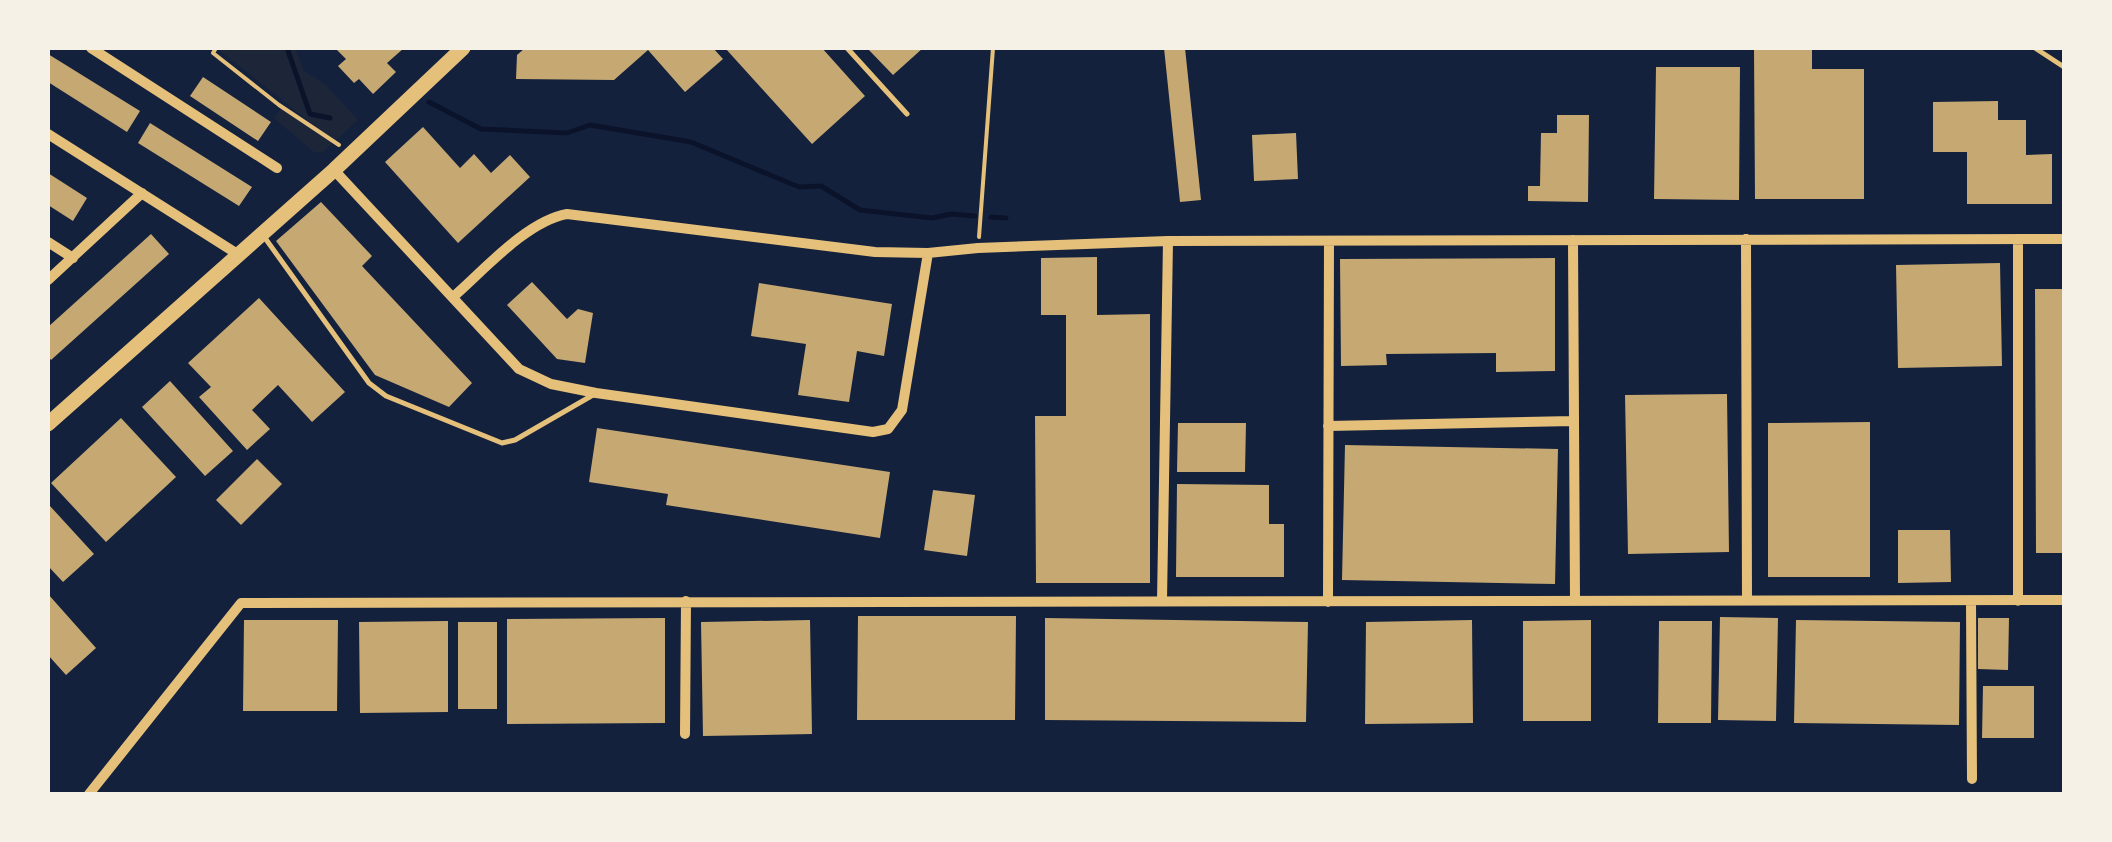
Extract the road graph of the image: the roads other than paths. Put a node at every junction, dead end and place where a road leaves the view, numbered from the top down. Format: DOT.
graph roads {
  1 [pos="91,48"];
  2 [pos="463,48"];
  3 [pos="847,48"];
  4 [pos="2035,48"];
  5 [pos="2064,67"];
  6 [pos="907,114"];
  7 [pos="48,134"];
  8 [pos="277,168"];
  9 [pos="334,170"];
  10 [pos="142,193"];
  11 [pos="262,234"];
  12 [pos="1746,239"];
  13 [pos="2018,239"];
  14 [pos="2064,239"];
  15 [pos="1573,240"];
  16 [pos="1168,241"];
  17 [pos="1329,241"];
  18 [pos="48,242"];
  19 [pos="928,253"];
  20 [pos="239,255"];
  21 [pos="72,258"];
  22 [pos="48,280"];
  23 [pos="454,297"];
  24 [pos="596,394"];
  25 [pos="1573,421"];
  26 [pos="48,423"];
  27 [pos="1328,426"];
  28 [pos="1575,600"];
  29 [pos="1747,600"];
  30 [pos="2064,600"];
  31 [pos="686,601"];
  32 [pos="1162,601"];
  33 [pos="2018,601"];
  34 [pos="1328,602"];
  35 [pos="1971,602"];
  36 [pos="685,734"];
  37 [pos="1972,779"];
  38 [pos="89,794"];
  1 -- 8 [label="street"];
  2 -- 9 [label="main road"];
  3 -- 6 [label="lane"];
  4 -- 5 [label="lane"];
  7 -- 10 [label="street"];
  9 -- 11 [label="main road"];
  9 -- 23 [label="street"];
  10 -- 20 [label="street"];
  10 -- 21 [label="street"];
  11 -- 20 [label="main road"];
  11 -- 24 [label="lane"];
  12 -- 13 [label="street"];
  12 -- 15 [label="street"];
  12 -- 29 [label="street"];
  13 -- 14 [label="street"];
  13 -- 33 [label="street"];
  15 -- 17 [label="street"];
  15 -- 25 [label="street"];
  16 -- 17 [label="street"];
  16 -- 19 [label="street"];
  16 -- 32 [label="street"];
  17 -- 27 [label="street"];
  18 -- 21 [label="street"];
  19 -- 23 [label="street"];
  19 -- 24 [label="street"];
  20 -- 26 [label="main road"];
  21 -- 22 [label="street"];
  23 -- 24 [label="street"];
  25 -- 27 [label="street"];
  25 -- 28 [label="street"];
  27 -- 34 [label="street"];
  28 -- 29 [label="street"];
  28 -- 34 [label="street"];
  29 -- 35 [label="street"];
  30 -- 33 [label="street"];
  31 -- 32 [label="street"];
  31 -- 36 [label="street"];
  31 -- 38 [label="street"];
  32 -- 34 [label="street"];
  33 -- 35 [label="street"];
  35 -- 37 [label="street"];
}
